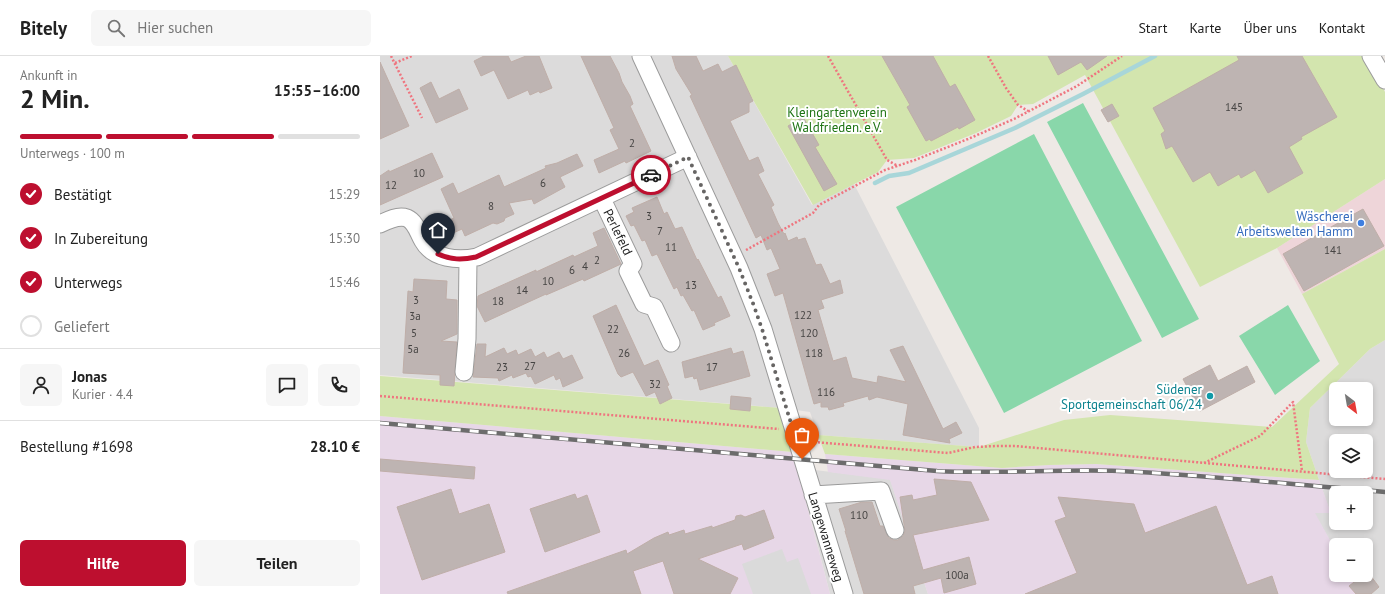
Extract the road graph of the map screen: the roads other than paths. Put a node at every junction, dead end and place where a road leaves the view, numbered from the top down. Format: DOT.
graph roads {
  1 [pos="640,56"];
  2 [pos="1371,56"];
  3 [pos="1385,80"];
  4 [pos="688,157"];
  5 [pos="602,199"];
  6 [pos="380,224"];
  7 [pos="468,259"];
  8 [pos="671,343"];
  9 [pos="464,372"];
  10 [pos="813,495"];
  11 [pos="895,530"];
  12 [pos="844,594"];
  1 -- 4 [label="street, Langewanneweg"];
  2 -- 3 [label="street"];
  4 -- 5 [label="street"];
  4 -- 10 [label="street, Langewanneweg"];
  5 -- 7 [label="street"];
  5 -- 8 [label="street, Perlefeld"];
  6 -- 7 [label="street"];
  7 -- 9 [label="street"];
  10 -- 11 [label="street"];
  10 -- 12 [label="street, Langewanneweg"];
}
